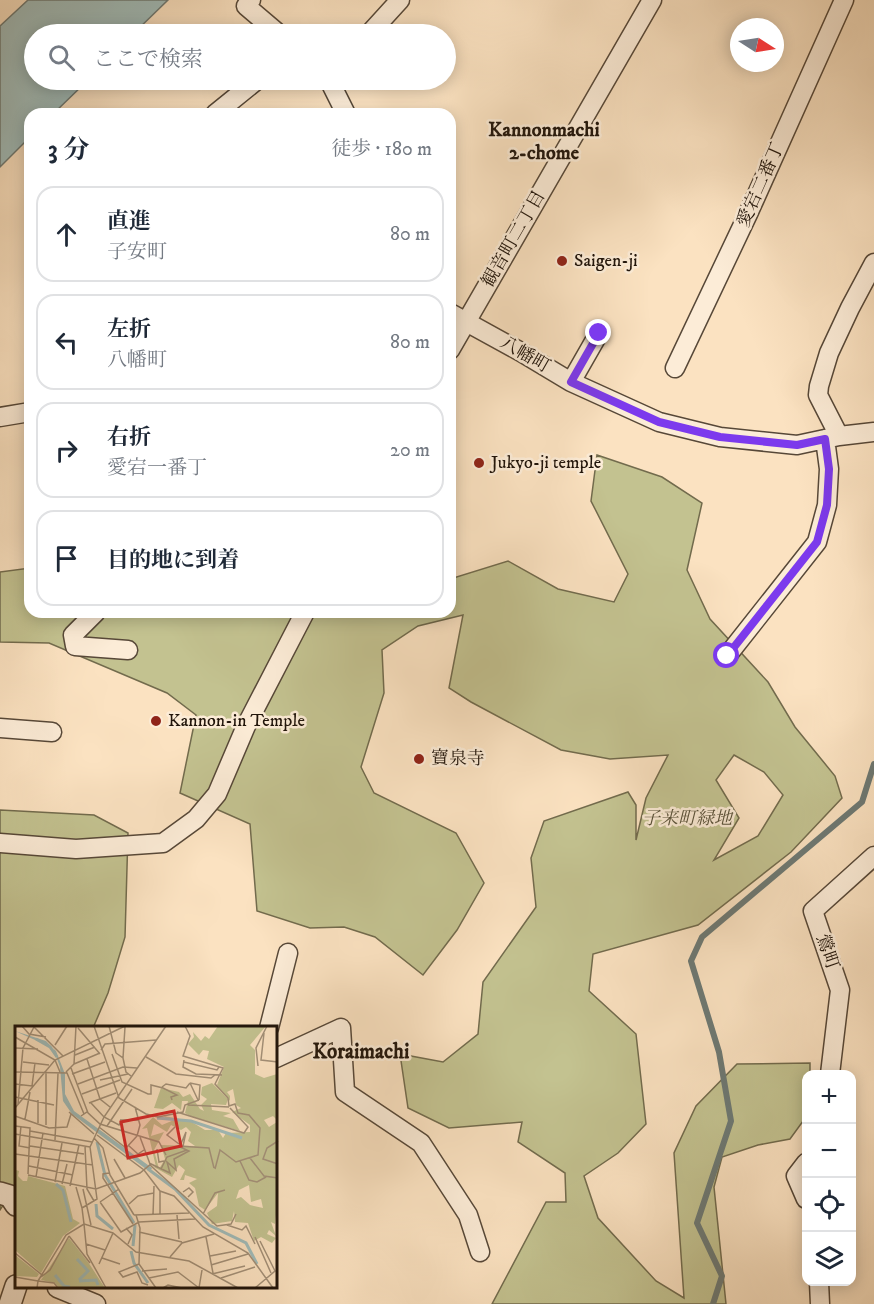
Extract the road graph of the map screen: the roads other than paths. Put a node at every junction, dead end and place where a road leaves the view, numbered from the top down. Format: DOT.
graph roads {
  1 [pos="400,0"];
  2 [pos="652,0"];
  3 [pos="844,0"];
  4 [pos="248,3"];
  5 [pos="269,24"];
  6 [pos="378,24"];
  7 [pos="245,90"];
  8 [pos="334,90"];
  9 [pos="222,108"];
  10 [pos="343,108"];
  11 [pos="872,271"];
  12 [pos="458,317"];
  13 [pos="599,333"];
  14 [pos="675,368"];
  15 [pos="571,382"];
  16 [pos="24,412"];
  17 [pos="0,417"];
  18 [pos="874,432"];
  19 [pos="832,438"];
  20 [pos="90,618"];
  21 [pos="302,618"];
  22 [pos="128,650"];
  23 [pos="727,656"];
  24 [pos="0,728"];
  25 [pos="52,732"];
  26 [pos="0,843"];
  27 [pos="874,856"];
  28 [pos="288,953"];
  29 [pos="270,1026"];
  30 [pos="278,1057"];
  31 [pos="830,1070"];
  32 [pos="802,1168"];
  33 [pos="802,1189"];
  34 [pos="0,1194"];
  35 [pos="15,1204"];
  36 [pos="480,1252"];
  37 [pos="819,1286"];
  38 [pos="15,1289"];
  39 [pos="62,1289"];
  40 [pos="10,1304"];
  41 [pos="96,1304"];
  42 [pos="820,1304"];
  1 -- 6 [label="street"];
  2 -- 12 [label="street, 観音町二丁目"];
  3 -- 14 [label="street, 愛宕二番丁"];
  4 -- 5 [label="street"];
  7 -- 9 [label="street"];
  8 -- 10 [label="street"];
  11 -- 19 [label="street"];
  12 -- 15 [label="street, 八幡町"];
  13 -- 15 [label="street"];
  15 -- 19 [label="street, 八幡町"];
  16 -- 17 [label="street"];
  18 -- 19 [label="street, 八幡町"];
  19 -- 23 [label="street"];
  20 -- 22 [label="street"];
  21 -- 26 [label="street"];
  24 -- 25 [label="street"];
  27 -- 31 [label="street, 鶯町"];
  28 -- 29 [label="street"];
  30 -- 36 [label="street"];
  32 -- 33 [label="street"];
  34 -- 35 [label="street"];
  37 -- 42 [label="street"];
  38 -- 40 [label="street"];
  39 -- 41 [label="street"];
}
